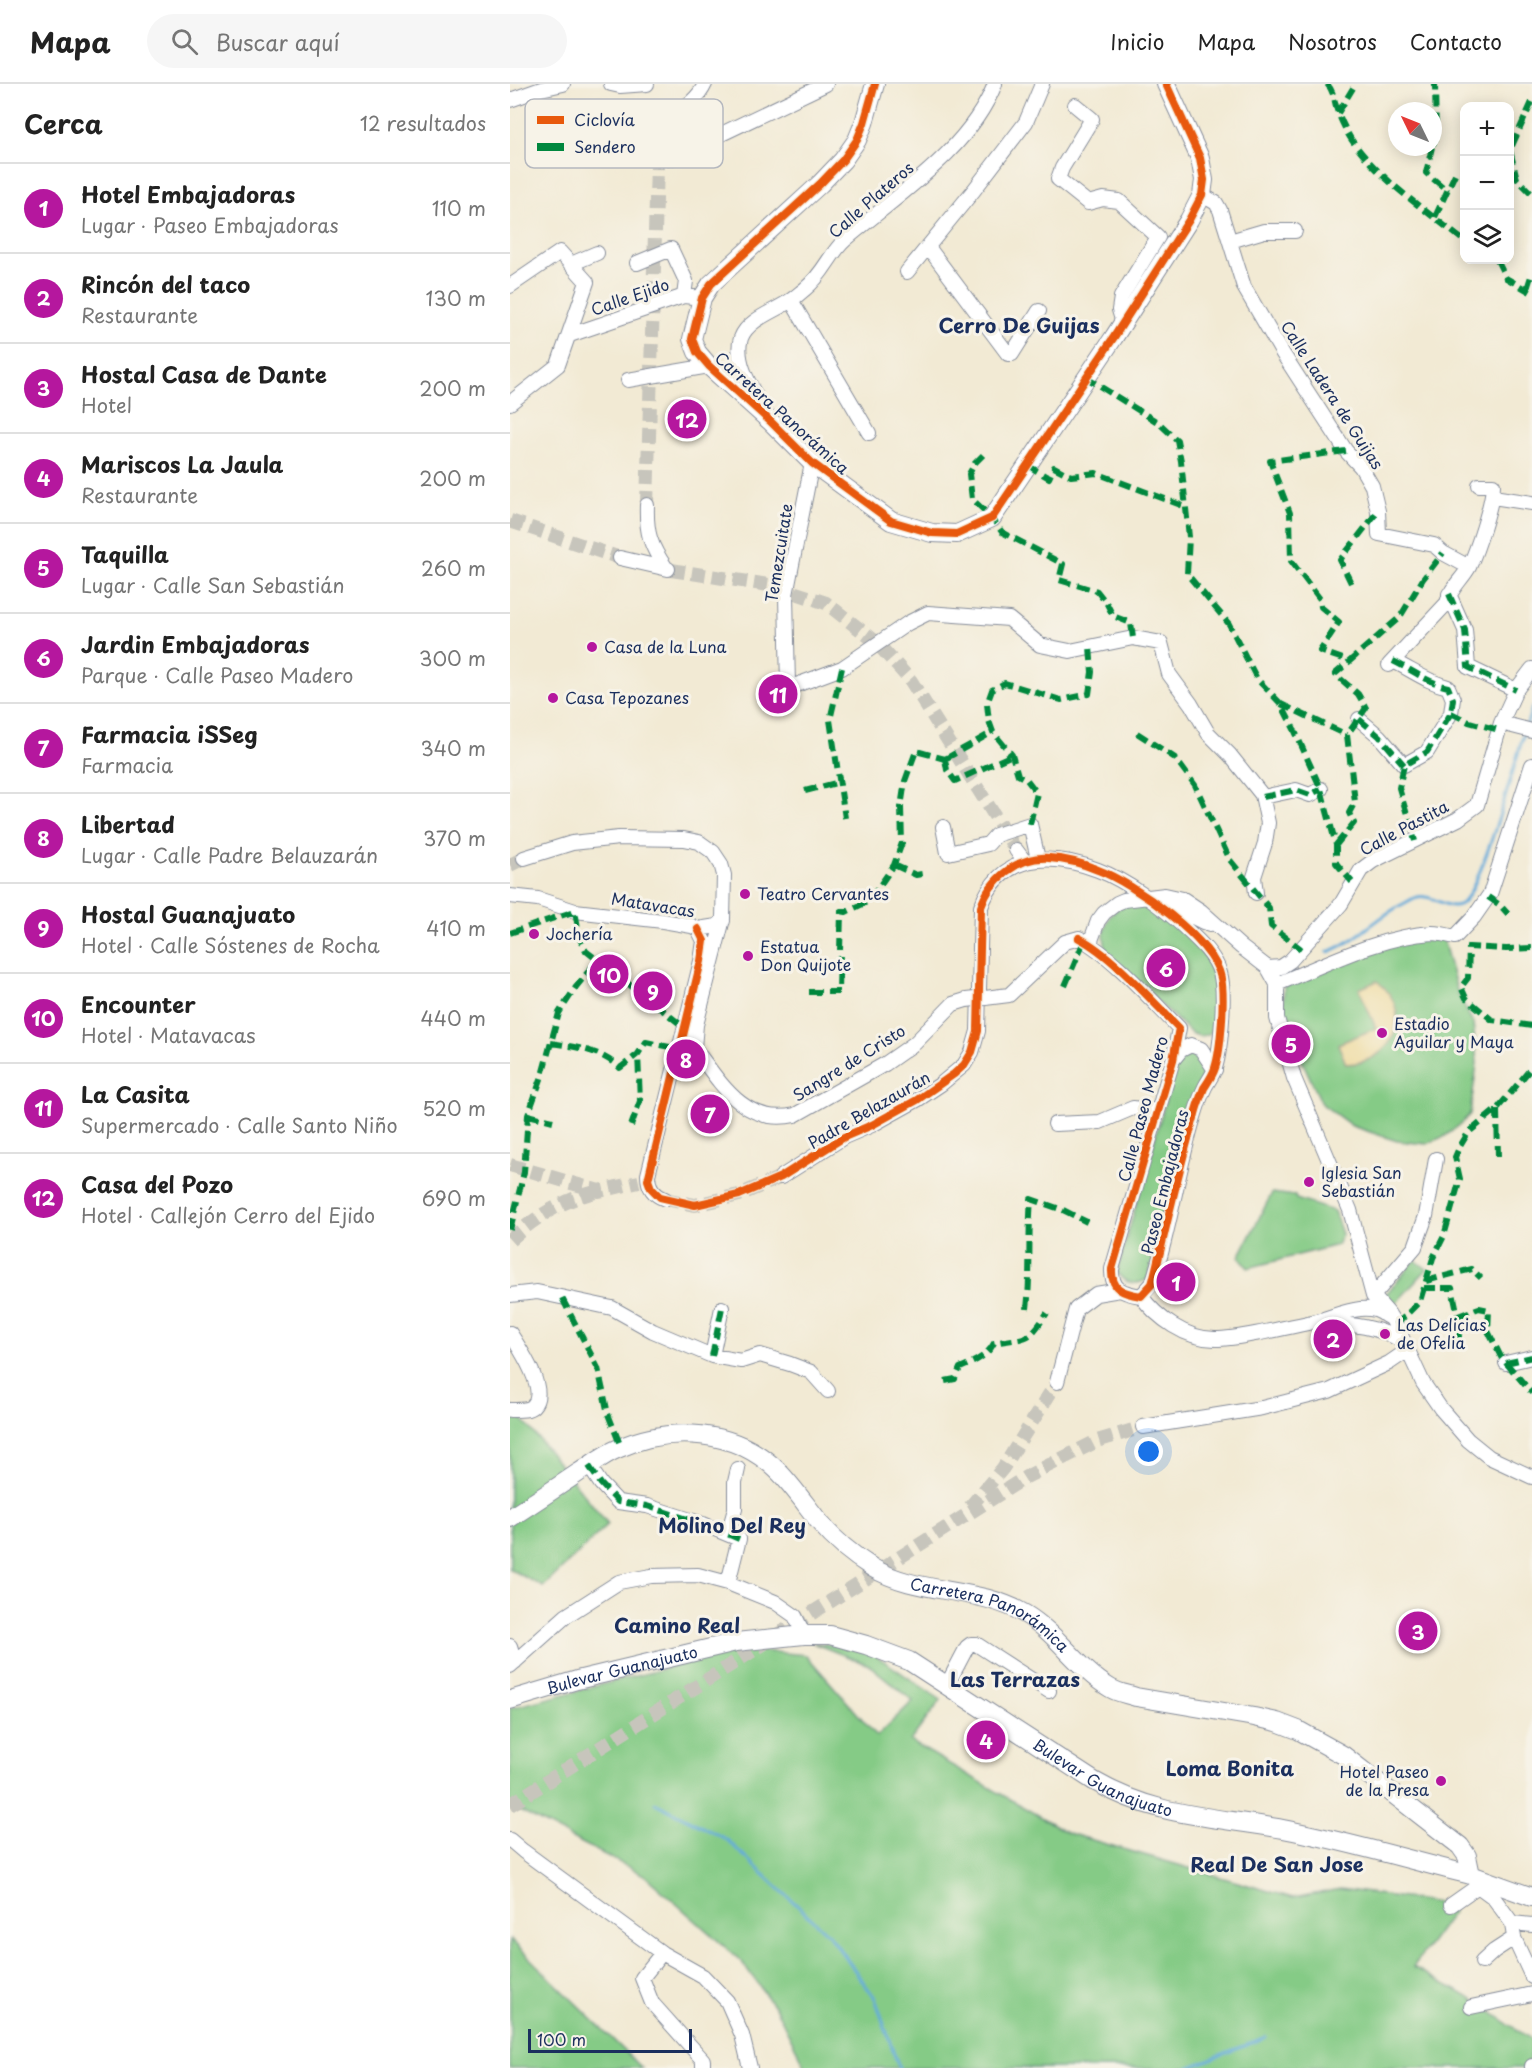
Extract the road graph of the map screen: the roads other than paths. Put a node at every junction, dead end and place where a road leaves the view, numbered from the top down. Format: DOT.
graph roads {
  1 [pos="563,84"];
  2 [pos="611,84"];
  3 [pos="647,84"];
  4 [pos="705,84"];
  5 [pos="826,84"];
  6 [pos="875,84"];
  7 [pos="995,84"];
  8 [pos="1042,84"];
  9 [pos="1166,84"];
  10 [pos="694,99"];
  11 [pos="510,100"];
  12 [pos="1075,105"];
  13 [pos="723,133"];
  14 [pos="1202,195"];
  15 [pos="1295,231"];
  16 [pos="1230,242"];
  17 [pos="928,247"];
  18 [pos="597,253"];
  19 [pos="637,263"];
  20 [pos="571,264"];
  21 [pos="907,272"];
  22 [pos="510,286"];
  23 [pos="693,297"];
  24 [pos="791,300"];
  25 [pos="1040,311"];
  26 [pos="1123,323"];
  27 [pos="570,334"];
  28 [pos="709,366"];
  29 [pos="628,380"];
  30 [pos="510,403"];
  31 [pos="770,421"];
  32 [pos="869,433"];
  33 [pos="813,463"];
  34 [pos="1479,485"];
  35 [pos="1493,497"];
  36 [pos="1532,503"];
  37 [pos="647,505"];
  38 [pos="620,558"];
  39 [pos="1469,567"];
  40 [pos="1449,594"];
  41 [pos="1532,669"];
  42 [pos="1516,690"];
  43 [pos="1359,719"];
  44 [pos="1501,723"];
  45 [pos="1526,728"];
  46 [pos="1532,765"];
  47 [pos="1321,789"];
  48 [pos="1263,797"];
  49 [pos="943,826"];
  50 [pos="1016,850"];
  51 [pos="524,858"];
  52 [pos="1032,861"];
  53 [pos="1121,882"];
  54 [pos="1257,893"];
  55 [pos="510,896"];
  56 [pos="1150,897"];
  57 [pos="723,921"];
  58 [pos="698,929"];
  59 [pos="1084,941"];
  60 [pos="1268,968"];
  61 [pos="1277,984"];
  62 [pos="1179,1028"];
  63 [pos="1221,1040"];
  64 [pos="687,1046"];
  65 [pos="1173,1060"];
  66 [pos="1215,1070"];
  67 [pos="1158,1111"];
  68 [pos="1055,1124"];
  69 [pos="1436,1159"];
  70 [pos="781,1177"];
  71 [pos="665,1199"];
  72 [pos="1120,1290"];
  73 [pos="510,1295"];
  74 [pos="1141,1296"];
  75 [pos="1373,1296"];
  76 [pos="722,1308"];
  77 [pos="1311,1322"];
  78 [pos="1396,1325"];
  79 [pos="510,1333"];
  80 [pos="1406,1346"];
  81 [pos="712,1356"];
  82 [pos="1532,1357"];
  83 [pos="1506,1363"];
  84 [pos="1057,1382"];
  85 [pos="828,1391"];
  86 [pos="510,1410"];
  87 [pos="1143,1427"];
  88 [pos="589,1466"];
  89 [pos="738,1469"];
  90 [pos="1532,1477"];
  91 [pos="510,1518"];
  92 [pos="734,1536"];
  93 [pos="728,1583"];
  94 [pos="804,1635"];
  95 [pos="510,1646"];
  96 [pos="513,1664"];
  97 [pos="947,1685"];
  98 [pos="1049,1691"];
  99 [pos="510,1700"];
  100 [pos="510,1840"];
  101 [pos="1475,1879"];
  102 [pos="1532,1897"];
  103 [pos="1451,1905"];
  104 [pos="1512,1923"];
  105 [pos="1532,1925"];
  106 [pos="1515,1938"];
  107 [pos="662,1953"];
  108 [pos="1482,1962"];
  109 [pos="1532,1977"];
  110 [pos="1532,1994"];
  111 [pos="1471,2007"];
  112 [pos="703,2068"];
  113 [pos="750,2068"];
  1 -- 11 [label="street"];
  2 -- 3 [label="street"];
  4 -- 10 [label="street"];
  5 -- 13 [label="street"];
  6 -- 23 [label="street, Carretera Panorámica"];
  7 -- 24 [label="street, Calle Plateros"];
  8 -- 17 [label="street"];
  9 -- 14 [label="street, Carretera Panorámica"];
  12 -- 26 [label="street"];
  14 -- 16 [label="street, Calle Ladera de Guijas"];
  14 -- 26 [label="street, Carretera Panorámica"];
  15 -- 16 [label="street"];
  16 -- 39 [label="street, Calle Ladera de Guijas"];
  17 -- 21 [label="street"];
  17 -- 25 [label="street"];
  18 -- 20 [label="street"];
  19 -- 23 [label="street"];
  20 -- 22 [label="street"];
  20 -- 27 [label="street"];
  23 -- 27 [label="street, Calle Ejido"];
  23 -- 28 [label="street, Carretera Panorámica"];
  24 -- 31 [label="street, Calle Plateros"];
  24 -- 32 [label="street"];
  26 -- 33 [label="street, Carretera Panorámica"];
  27 -- 30 [label="street"];
  28 -- 29 [label="street"];
  28 -- 31 [label="street, Carretera Panorámica"];
  31 -- 33 [label="street, Carretera Panorámica"];
  33 -- 48 [label="street, Temezcuitate"];
  34 -- 35 [label="street"];
  35 -- 36 [label="street"];
  35 -- 39 [label="street"];
  37 -- 38 [label="street"];
  39 -- 40 [label="street"];
  40 -- 42 [label="street"];
  40 -- 43 [label="street"];
  41 -- 42 [label="street, Calle Pastita"];
  42 -- 44 [label="street, Calle Pastita"];
  44 -- 45 [label="street"];
  44 -- 60 [label="street, Calle Pastita"];
  46 -- 61 [label="street"];
  47 -- 48 [label="street"];
  48 -- 54 [label="street"];
  49 -- 52 [label="street"];
  50 -- 52 [label="street"];
  51 -- 57 [label="street"];
  52 -- 53 [label="street"];
  52 -- 70 [label="street, Padre Belazaurán"];
  53 -- 56 [label="street, Paseo Embajadoras"];
  53 -- 59 [label="street"];
  55 -- 58 [label="street, Matavacas"];
  56 -- 59 [label="street"];
  56 -- 60 [label="street"];
  56 -- 63 [label="street, Paseo Embajadoras"];
  57 -- 58 [label="street, Matavacas"];
  57 -- 64 [label="street"];
  58 -- 64 [label="street"];
  59 -- 62 [label="street, Calle Paseo Madero"];
  59 -- 64 [label="street, Sangre de Cristo, bridge"];
  60 -- 61 [label="street"];
  61 -- 75 [label="street"];
  62 -- 63 [label="street, Calle Paseo Madero"];
  62 -- 65 [label="street, Calle Paseo Madero"];
  63 -- 66 [label="street, Paseo Embajadoras"];
  64 -- 71 [label="street"];
  65 -- 66 [label="street, Calle Paseo Madero"];
  65 -- 67 [label="street, Calle Paseo Madero"];
  66 -- 74 [label="street, Paseo Embajadoras"];
  67 -- 68 [label="street"];
  67 -- 72 [label="street, Calle Paseo Madero"];
  69 -- 75 [label="street"];
  72 -- 74 [label="street"];
  72 -- 84 [label="street"];
  73 -- 81 [label="street"];
  74 -- 77 [label="street"];
  75 -- 77 [label="street"];
  75 -- 78 [label="street"];
  76 -- 81 [label="street"];
  77 -- 78 [label="street"];
  77 -- 80 [label="street"];
  78 -- 80 [label="street"];
  79 -- 86 [label="street"];
  80 -- 87 [label="street"];
  80 -- 90 [label="street"];
  81 -- 85 [label="street"];
  82 -- 83 [label="street"];
  88 -- 91 [label="street, Carretera Panorámica"];
  88 -- 92 [label="street"];
  88 -- 101 [label="street, Carretera Panorámica"];
  89 -- 92 [label="street"];
  92 -- 93 [label="street"];
  93 -- 94 [label="street"];
  93 -- 96 [label="street"];
  94 -- 97 [label="street, Bulevar Guanajuato"];
  94 -- 99 [label="street, Bulevar Guanajuato"];
  95 -- 96 [label="street"];
  97 -- 98 [label="street"];
  97 -- 101 [label="street, Bulevar Guanajuato"];
  100 -- 107 [label="street"];
  101 -- 102 [label="street"];
  101 -- 103 [label="street"];
  101 -- 104 [label="street"];
  104 -- 105 [label="street"];
  104 -- 106 [label="street"];
  106 -- 108 [label="street"];
  106 -- 109 [label="street"];
  107 -- 112 [label="street"];
  107 -- 113 [label="street"];
  110 -- 111 [label="street"];
}
